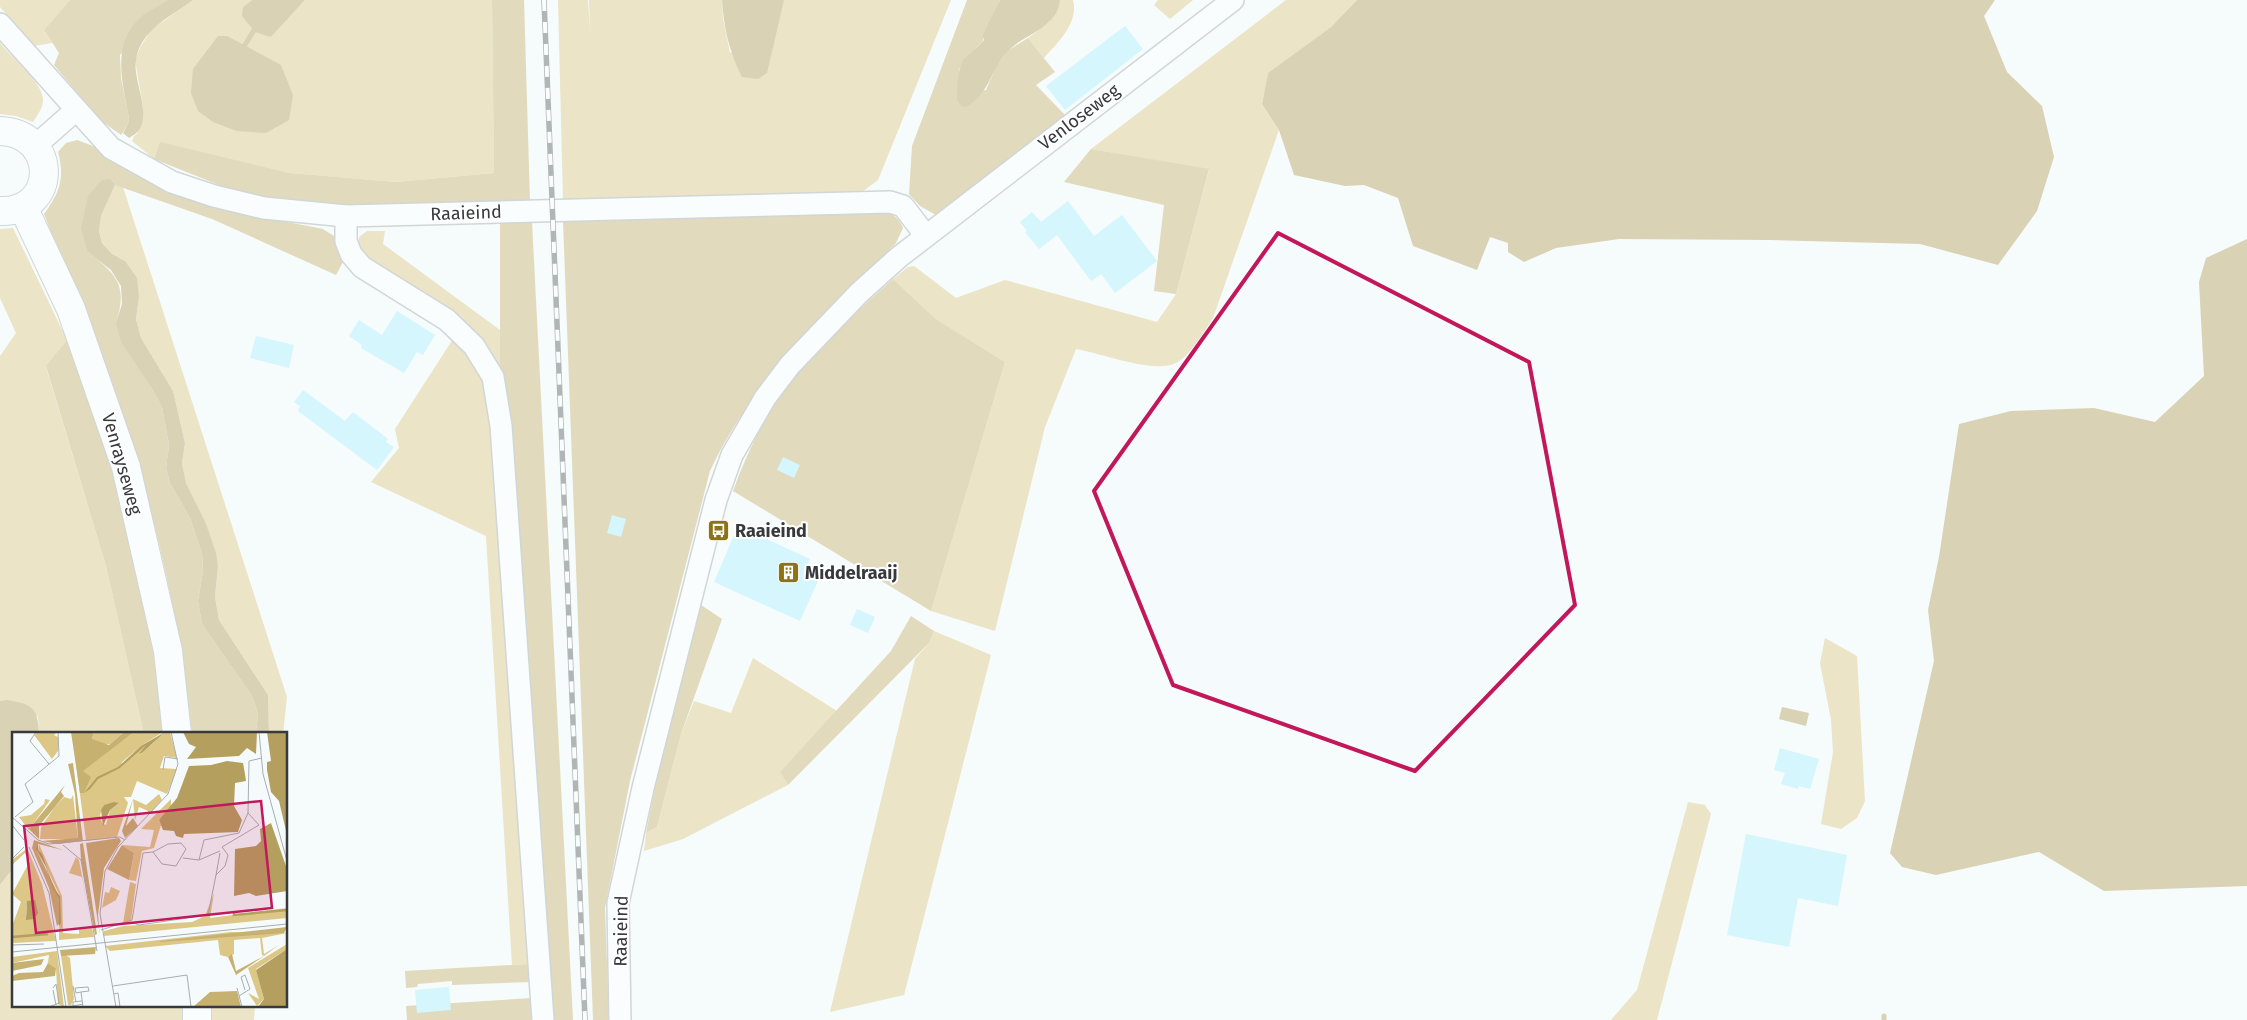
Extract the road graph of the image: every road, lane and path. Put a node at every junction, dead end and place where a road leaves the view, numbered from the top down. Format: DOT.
graph roads {
  1 [pos="1233,0"];
  2 [pos="0,24"];
  3 [pos="76,110"];
  4 [pos="0,131"];
  5 [pos="35,146"];
  6 [pos="12,209"];
  7 [pos="346,216"];
  8 [pos="926,236"];
  9 [pos="177,732"];
  10 [pos="543,1020"];
  11 [pos="620,1020"];
  1 -- 8 [label="street, Venloseweg"];
  2 -- 3 [label="street"];
  3 -- 5 [label="street"];
  3 -- 7 [label="street, Raaieind"];
  4 -- 5 [label="main road"];
  5 -- 6 [label="main road"];
  6 -- 9 [label="main road, Venrayseweg"];
  7 -- 8 [label="street, Raaieind"];
  7 -- 10 [label="street"];
  8 -- 11 [label="street, Raaieind"];
}
